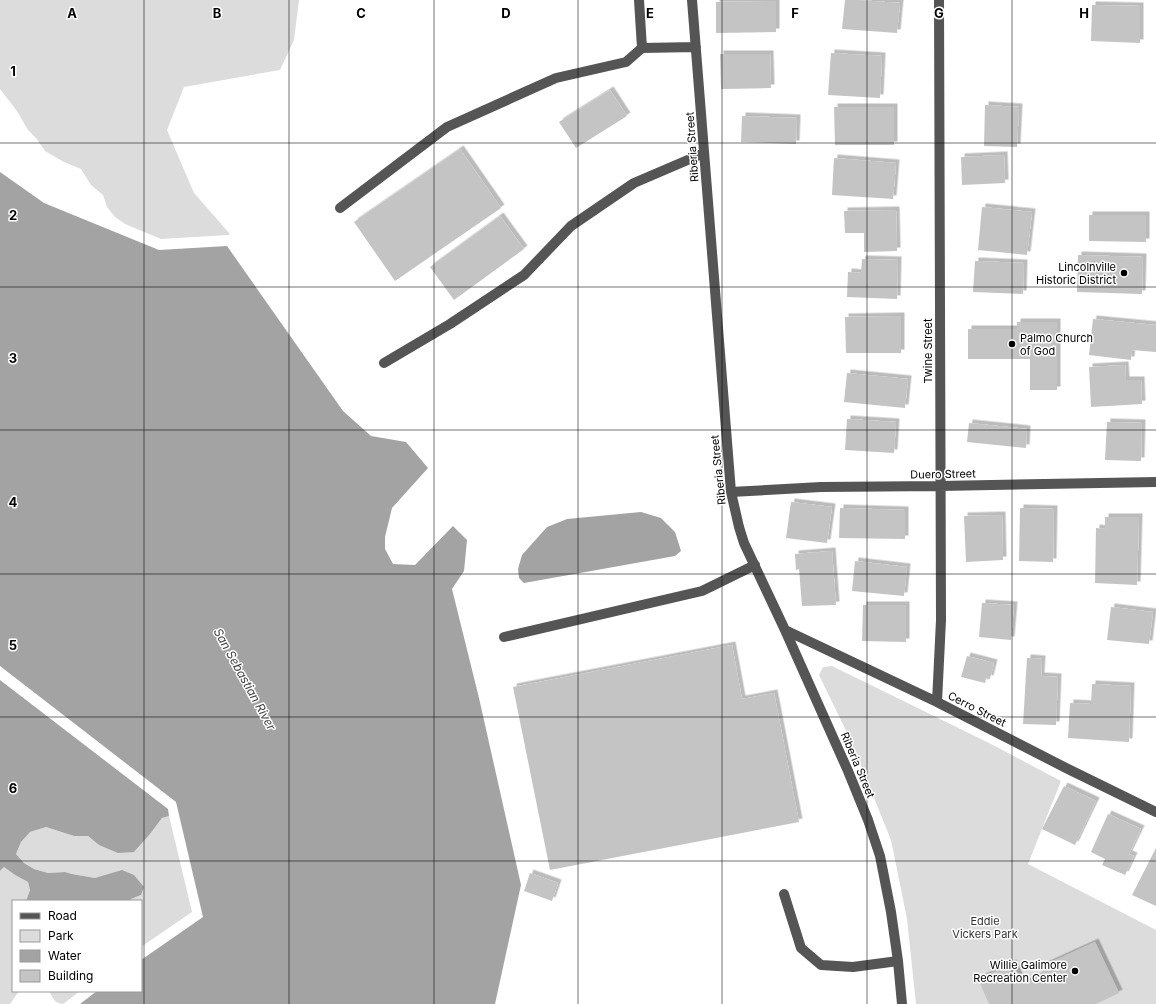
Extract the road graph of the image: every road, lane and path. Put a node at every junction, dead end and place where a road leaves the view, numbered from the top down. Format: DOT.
graph roads {
  1 [pos="639,0"];
  2 [pos="692,0"];
  3 [pos="939,0"];
  4 [pos="696,47"];
  5 [pos="642,48"];
  6 [pos="704,153"];
  7 [pos="340,208"];
  8 [pos="384,363"];
  9 [pos="1156,482"];
  10 [pos="940,486"];
  11 [pos="730,492"];
  12 [pos="755,565"];
  13 [pos="785,630"];
  14 [pos="504,638"];
  15 [pos="937,702"];
  16 [pos="1156,812"];
  17 [pos="784,894"];
  18 [pos="898,961"];
  19 [pos="902,1004"];
  1 -- 5 [label="street"];
  2 -- 4 [label="street, Riberia Street"];
  3 -- 10 [label="street, Twine Street"];
  4 -- 5 [label="street"];
  4 -- 6 [label="street, Riberia Street"];
  5 -- 7 [label="street"];
  6 -- 8 [label="street"];
  6 -- 11 [label="street, Riberia Street"];
  9 -- 10 [label="street, Duero Street"];
  10 -- 11 [label="street, Duero Street"];
  10 -- 15 [label="street, Twine Street"];
  11 -- 12 [label="street, Riberia Street"];
  12 -- 13 [label="street, Riberia Street"];
  12 -- 14 [label="street"];
  13 -- 15 [label="street, Cerro Street"];
  13 -- 18 [label="street, Riberia Street"];
  15 -- 16 [label="street, Cerro Street"];
  17 -- 18 [label="street"];
  18 -- 19 [label="street, Riberia Street"];
}
